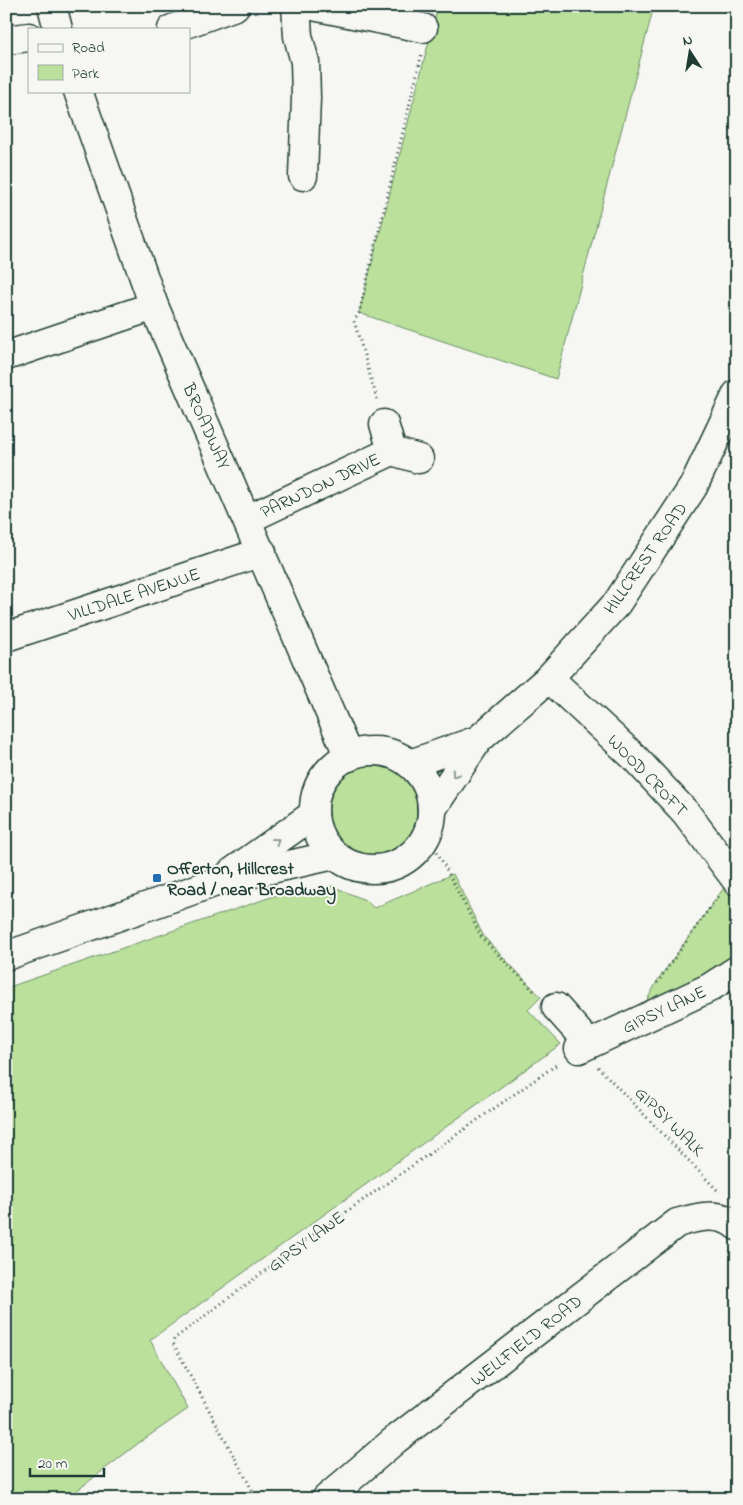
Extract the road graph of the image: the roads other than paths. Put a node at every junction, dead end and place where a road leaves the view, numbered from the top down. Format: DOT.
graph roads {
  1 [pos="52,6"];
  2 [pos="235,6"];
  3 [pos="296,6"];
  4 [pos="313,6"];
  5 [pos="58,28"];
  6 [pos="175,28"];
  7 [pos="423,28"];
  8 [pos="28,36"];
  9 [pos="6,40"];
  10 [pos="78,92"];
  11 [pos="303,176"];
  12 [pos="154,306"];
  13 [pos="6,356"];
  14 [pos="737,394"];
  15 [pos="384,424"];
  16 [pos="392,451"];
  17 [pos="418,459"];
  18 [pos="248,519"];
  19 [pos="262,552"];
  20 [pos="6,637"];
  21 [pos="549,678"];
  22 [pos="478,740"];
  23 [pos="349,756"];
  24 [pos="410,764"];
  25 [pos="314,814"];
  26 [pos="430,821"];
  27 [pos="334,855"];
  28 [pos="735,878"];
  29 [pos="222,880"];
  30 [pos="6,956"];
  31 [pos="737,970"];
  32 [pos="556,1007"];
  33 [pos="733,1223"];
  34 [pos="326,1499"];
  1 -- 5 [label="street"];
  2 -- 6 [label="street"];
  3 -- 11 [label="street"];
  4 -- 7 [label="street"];
  8 -- 9 [label="street"];
  10 -- 12 [label="street, BROADWAY"];
  12 -- 13 [label="street"];
  12 -- 18 [label="street, BROADWAY"];
  14 -- 21 [label="street, HILLCREST ROAD"];
  15 -- 16 [label="street, PARNDON DRIVE"];
  16 -- 17 [label="street, PARNDON DRIVE"];
  16 -- 18 [label="street, PARNDON DRIVE"];
  18 -- 19 [label="street, BROADWAY"];
  19 -- 20 [label="street, VILLDALE AVENUE"];
  19 -- 23 [label="street, BROADWAY"];
  21 -- 22 [label="street, HILLCREST ROAD"];
  21 -- 28 [label="street, WOOD CROFT"];
  22 -- 24 [label="street, HILLCREST ROAD"];
  22 -- 26 [label="street, HILLCREST ROAD, one-way"];
  23 -- 24 [label="street, HILLCREST ROAD"];
  23 -- 25 [label="street, HILLCREST ROAD"];
  24 -- 26 [label="street, HILLCREST ROAD"];
  25 -- 27 [label="street, HILLCREST ROAD"];
  29 -- 25 [label="street, one-way"];
  26 -- 27 [label="street, HILLCREST ROAD"];
  27 -- 29 [label="street"];
  29 -- 30 [label="street"];
  31 -- 32 [label="street, GIPSY LANE"];
  33 -- 34 [label="street, WELLFIELD ROAD"];
}
